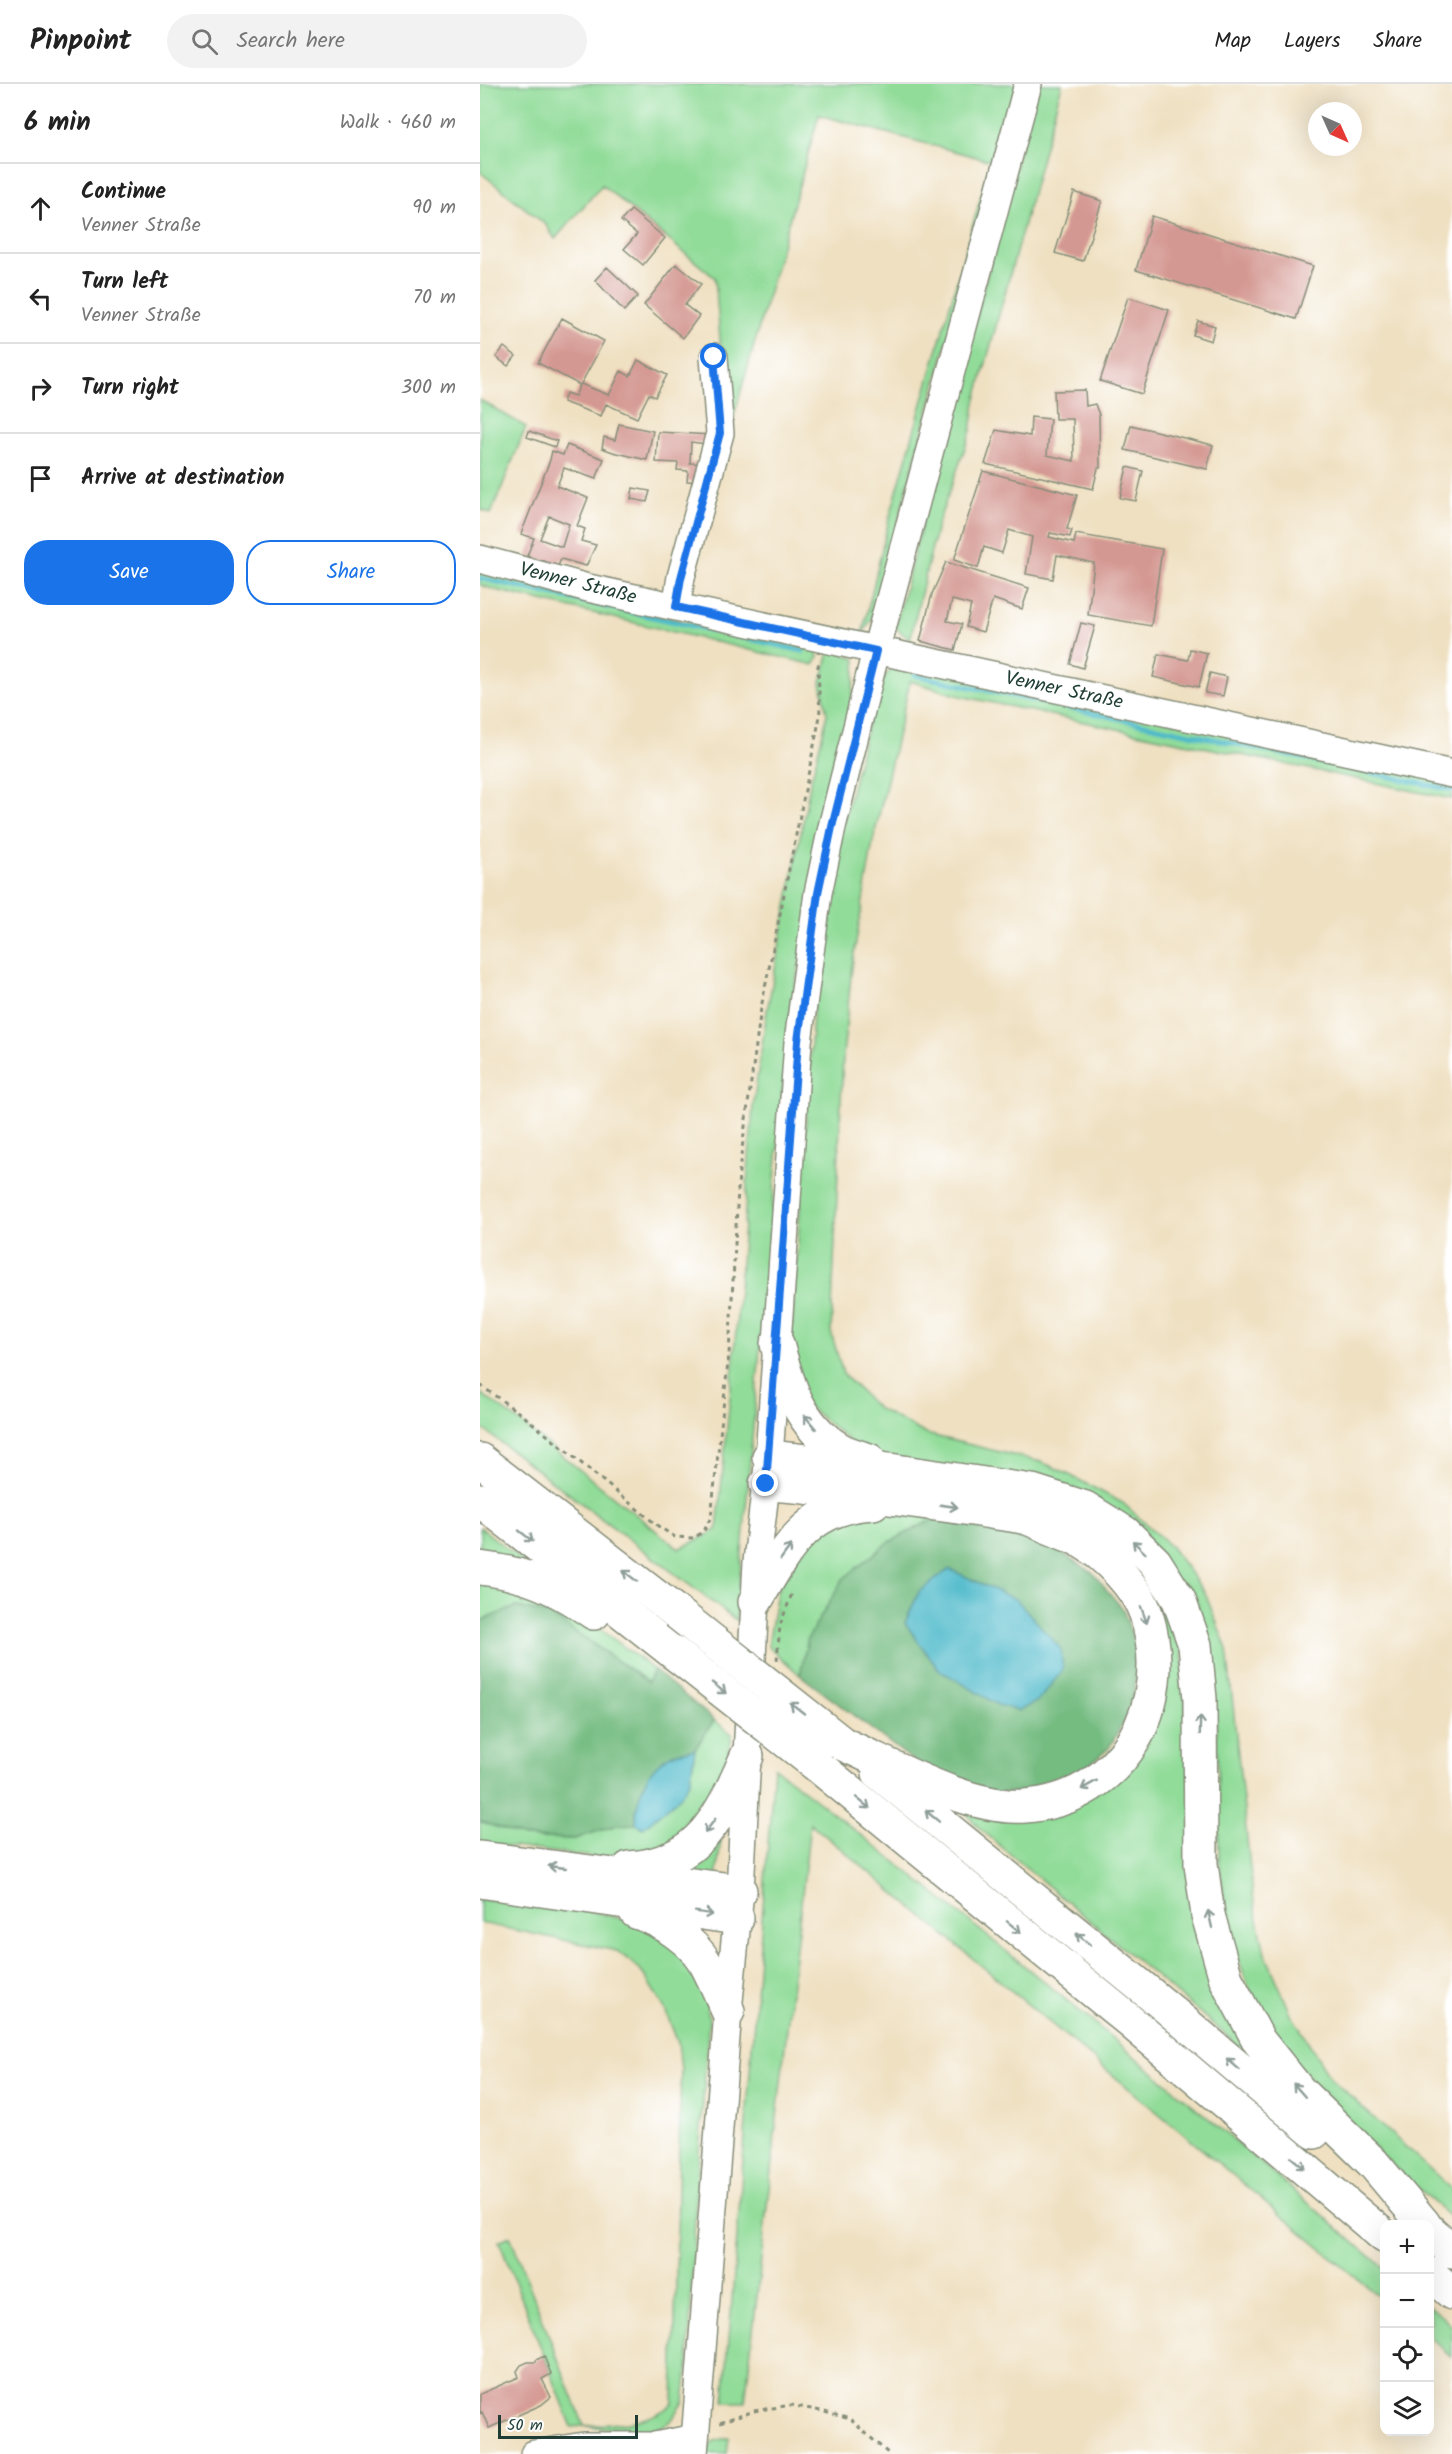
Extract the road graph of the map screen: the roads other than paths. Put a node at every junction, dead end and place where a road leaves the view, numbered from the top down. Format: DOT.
graph roads {
  1 [pos="1028,84"];
  2 [pos="714,357"];
  3 [pos="480,559"];
  4 [pos="676,607"];
  5 [pos="876,651"];
  6 [pos="1452,774"];
  7 [pos="777,1344"];
  8 [pos="480,1460"];
  9 [pos="768,1471"];
  10 [pos="896,1471"];
  11 [pos="480,1500"];
  12 [pos="917,1501"];
  13 [pos="480,1568"];
  14 [pos="755,1602"];
  15 [pos="673,1652"];
  16 [pos="843,1744"];
  17 [pos="747,1756"];
  18 [pos="480,1858"];
  19 [pos="480,1881"];
  20 [pos="588,1883"];
  21 [pos="739,1905"];
  22 [pos="728,2011"];
  23 [pos="1417,2220"];
  24 [pos="1421,2220"];
  25 [pos="1380,2233"];
  26 [pos="1434,2277"];
  27 [pos="1452,2293"];
  28 [pos="695,2446"];
  29 [pos="534,2454"];
  1 -- 5 [label="street"];
  2 -- 4 [label="street"];
  3 -- 4 [label="street, Venner Straße"];
  4 -- 5 [label="street, Venner Straße"];
  5 -- 6 [label="street, Venner Straße"];
  5 -- 7 [label="street"];
  7 -- 9 [label="street"];
  10 -- 7 [label="highway, one-way"];
  16 -- 8 [label="highway, one-way, bridge"];
  9 -- 10 [label="highway"];
  9 -- 12 [label="highway"];
  9 -- 14 [label="street"];
  24 -- 10 [label="highway, one-way"];
  11 -- 15 [label="highway, one-way"];
  14 -- 12 [label="highway, one-way"];
  12 -- 16 [label="highway, one-way"];
  13 -- 15 [label="highway"];
  14 -- 17 [label="street"];
  15 -- 25 [label="highway, one-way, bridge"];
  23 -- 16 [label="highway, one-way"];
  17 -- 20 [label="highway, one-way"];
  17 -- 21 [label="street"];
  20 -- 18 [label="highway, one-way"];
  19 -- 20 [label="highway"];
  20 -- 21 [label="highway"];
  20 -- 22 [label="highway"];
  21 -- 22 [label="street"];
  22 -- 28 [label="street"];
  26 -- 27 [label="highway"];
  28 -- 29 [label="street"];
}
